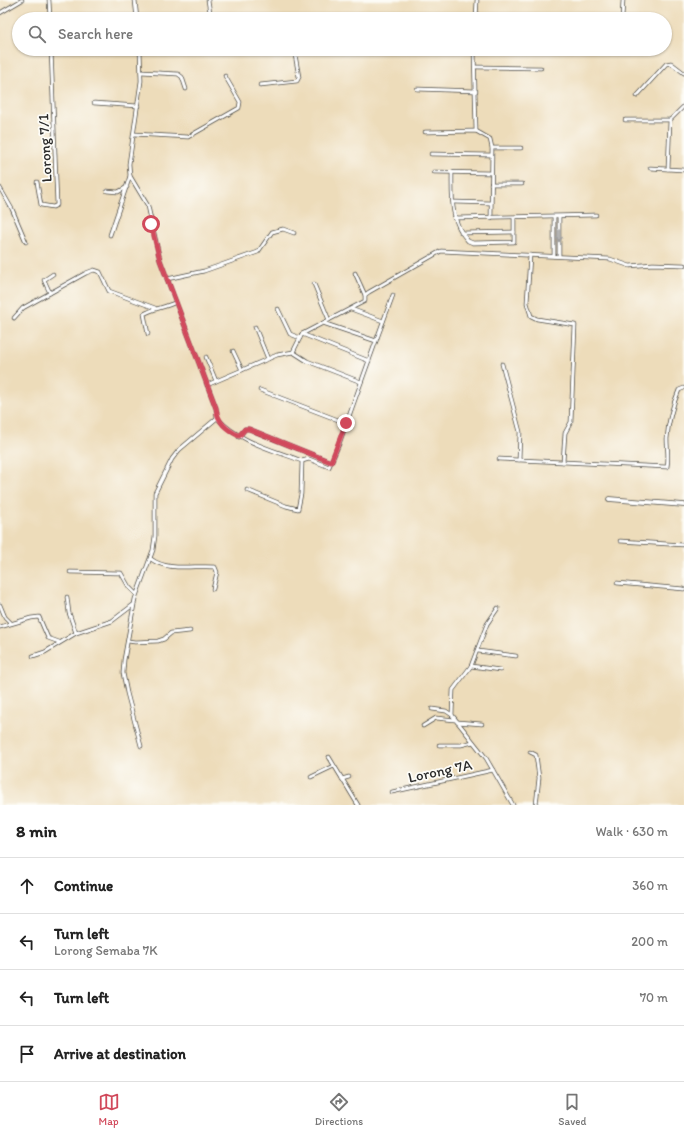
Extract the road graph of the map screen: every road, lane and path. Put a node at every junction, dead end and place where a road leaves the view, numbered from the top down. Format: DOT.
graph roads {
  1 [pos="22,0"];
  2 [pos="49,0"];
  3 [pos="136,0"];
  4 [pos="208,0"];
  5 [pos="477,0"];
  6 [pos="623,0"];
  7 [pos="50,12"];
  8 [pos="137,12"];
  9 [pos="210,12"];
  10 [pos="476,12"];
  11 [pos="622,12"];
  12 [pos="0,13"];
  13 [pos="51,56"];
  14 [pos="140,56"];
  15 [pos="295,56"];
  16 [pos="475,56"];
  17 [pos="476,67"];
  18 [pos="541,68"];
  19 [pos="141,72"];
  20 [pos="684,73"];
  21 [pos="225,76"];
  22 [pos="260,85"];
  23 [pos="186,89"];
  24 [pos="417,89"];
  25 [pos="476,90"];
  26 [pos="637,96"];
  27 [pos="94,103"];
  28 [pos="138,106"];
  29 [pos="684,106"];
  30 [pos="625,120"];
  31 [pos="670,120"];
  32 [pos="476,130"];
  33 [pos="425,132"];
  34 [pos="134,134"];
  35 [pos="492,148"];
  36 [pos="521,148"];
  37 [pos="431,154"];
  38 [pos="492,155"];
  39 [pos="650,168"];
  40 [pos="668,169"];
  41 [pos="684,170"];
  42 [pos="434,172"];
  43 [pos="452,172"];
  44 [pos="491,173"];
  45 [pos="130,176"];
  46 [pos="37,182"];
  47 [pos="491,184"];
  48 [pos="522,184"];
  49 [pos="127,187"];
  50 [pos="0,188"];
  51 [pos="107,191"];
  52 [pos="452,202"];
  53 [pos="491,203"];
  54 [pos="596,215"];
  55 [pos="554,217"];
  56 [pos="559,217"];
  57 [pos="454,218"];
  58 [pos="491,218"];
  59 [pos="514,218"];
  60 [pos="514,232"];
  61 [pos="294,233"];
  62 [pos="461,233"];
  63 [pos="110,235"];
  64 [pos="26,242"];
  65 [pos="530,255"];
  66 [pos="554,256"];
  67 [pos="559,256"];
  68 [pos="684,265"];
  69 [pos="355,273"];
  70 [pos="53,274"];
  71 [pos="167,279"];
  72 [pos="314,284"];
  73 [pos="50,292"];
  74 [pos="365,295"];
  75 [pos="394,295"];
  76 [pos="176,302"];
  77 [pos="155,308"];
  78 [pos="278,309"];
  79 [pos="351,309"];
  80 [pos="14,318"];
  81 [pos="329,320"];
  82 [pos="384,321"];
  83 [pos="323,323"];
  84 [pos="255,327"];
  85 [pos="148,334"];
  86 [pos="302,334"];
  87 [pos="300,338"];
  88 [pos="376,341"];
  89 [pos="233,350"];
  90 [pos="293,352"];
  91 [pos="206,357"];
  92 [pos="268,359"];
  93 [pos="368,361"];
  94 [pos="502,364"];
  95 [pos="242,370"];
  96 [pos="216,381"];
  97 [pos="361,382"];
  98 [pos="207,385"];
  99 [pos="684,388"];
  100 [pos="260,390"];
  101 [pos="217,418"];
  102 [pos="346,423"];
  103 [pos="239,436"];
  104 [pos="499,459"];
  105 [pos="519,460"];
  106 [pos="302,461"];
  107 [pos="331,462"];
  108 [pos="563,462"];
  109 [pos="247,490"];
  110 [pos="609,499"];
  111 [pos="684,505"];
  112 [pos="620,541"];
  113 [pos="684,545"];
  114 [pos="151,559"];
  115 [pos="70,572"];
  116 [pos="617,583"];
  117 [pos="214,589"];
  118 [pos="684,589"];
  119 [pos="136,594"];
  120 [pos="67,597"];
  121 [pos="0,605"];
  122 [pos="133,605"];
  123 [pos="498,608"];
  124 [pos="11,623"];
  125 [pos="0,627"];
  126 [pos="190,631"];
  127 [pos="76,633"];
  128 [pos="128,641"];
  129 [pos="59,642"];
  130 [pos="478,651"];
  131 [pos="33,656"];
  132 [pos="516,656"];
  133 [pos="471,666"];
  134 [pos="500,670"];
  135 [pos="432,709"];
  136 [pos="452,715"];
  137 [pos="456,721"];
  138 [pos="482,724"];
  139 [pos="423,726"];
  140 [pos="473,742"];
  141 [pos="439,745"];
  142 [pos="142,746"];
  143 [pos="530,752"];
  144 [pos="329,757"];
  145 [pos="334,766"];
  146 [pos="493,770"];
  147 [pos="310,777"];
  148 [pos="349,777"];
  149 [pos="342,779"];
  150 [pos="392,792"];
  151 [pos="358,805"];
  152 [pos="512,805"];
  153 [pos="516,805"];
  154 [pos="536,805"];
  1 -- 12 [label="street"];
  2 -- 7 [label="street"];
  3 -- 8 [label="street"];
  4 -- 9 [label="street"];
  5 -- 10 [label="street"];
  6 -- 11 [label="street"];
  13 -- 46 [label="street, Lorong 7/1"];
  14 -- 19 [label="street"];
  15 -- 22 [label="street"];
  16 -- 17 [label="street"];
  17 -- 18 [label="street"];
  17 -- 25 [label="street"];
  19 -- 23 [label="street"];
  19 -- 28 [label="street"];
  20 -- 26 [label="street"];
  21 -- 34 [label="street"];
  24 -- 25 [label="street"];
  25 -- 32 [label="street"];
  27 -- 28 [label="street"];
  28 -- 34 [label="street"];
  29 -- 31 [label="street"];
  30 -- 31 [label="street"];
  31 -- 40 [label="street"];
  32 -- 33 [label="street"];
  32 -- 35 [label="street"];
  34 -- 45 [label="street"];
  35 -- 36 [label="street"];
  35 -- 38 [label="street"];
  37 -- 38 [label="street"];
  38 -- 44 [label="street"];
  39 -- 40 [label="street"];
  40 -- 41 [label="street"];
  42 -- 43 [label="street"];
  43 -- 44 [label="street"];
  43 -- 52 [label="street"];
  44 -- 47 [label="street"];
  45 -- 49 [label="street"];
  45 -- 71 [label="street"];
  47 -- 48 [label="street"];
  47 -- 53 [label="street"];
  49 -- 51 [label="street"];
  49 -- 63 [label="street"];
  50 -- 64 [label="street"];
  52 -- 53 [label="street"];
  52 -- 57 [label="street"];
  53 -- 58 [label="street"];
  54 -- 56 [label="street"];
  55 -- 56 [label="street"];
  55 -- 59 [label="street"];
  55 -- 66 [label="street"];
  56 -- 67 [label="street, one-way"];
  57 -- 58 [label="street"];
  57 -- 62 [label="street"];
  58 -- 59 [label="street"];
  59 -- 60 [label="street"];
  60 -- 62 [label="street"];
  60 -- 62 [label="street"];
  61 -- 71 [label="street"];
  65 -- 66 [label="street"];
  65 -- 74 [label="street"];
  65 -- 108 [label="street"];
  66 -- 67 [label="street"];
  67 -- 68 [label="street"];
  69 -- 74 [label="street"];
  70 -- 73 [label="street"];
  71 -- 76 [label="street"];
  72 -- 81 [label="street"];
  73 -- 77 [label="street"];
  73 -- 80 [label="street"];
  74 -- 79 [label="street"];
  75 -- 82 [label="street"];
  76 -- 77 [label="street"];
  76 -- 98 [label="street"];
  77 -- 85 [label="street"];
  78 -- 87 [label="street"];
  79 -- 81 [label="street"];
  79 -- 82 [label="street"];
  81 -- 83 [label="street"];
  82 -- 88 [label="street"];
  83 -- 86 [label="street"];
  83 -- 88 [label="street"];
  84 -- 92 [label="street"];
  86 -- 87 [label="street"];
  86 -- 93 [label="street"];
  87 -- 90 [label="street"];
  88 -- 93 [label="street"];
  89 -- 95 [label="street"];
  90 -- 92 [label="street"];
  90 -- 97 [label="street"];
  91 -- 96 [label="street"];
  92 -- 95 [label="street"];
  93 -- 97 [label="street"];
  94 -- 105 [label="street"];
  95 -- 96 [label="street"];
  96 -- 98 [label="street"];
  97 -- 102 [label="street"];
  98 -- 101 [label="street"];
  99 -- 108 [label="street"];
  100 -- 102 [label="street"];
  101 -- 103 [label="street"];
  101 -- 114 [label="street"];
  102 -- 107 [label="street"];
  103 -- 106 [label="street"];
  103 -- 107 [label="street"];
  104 -- 105 [label="street"];
  105 -- 108 [label="street"];
  106 -- 107 [label="street"];
  106 -- 109 [label="street"];
  110 -- 111 [label="street"];
  112 -- 113 [label="street"];
  114 -- 117 [label="street"];
  114 -- 119 [label="street"];
  115 -- 119 [label="street"];
  116 -- 118 [label="street"];
  119 -- 122 [label="street"];
  120 -- 127 [label="street"];
  121 -- 124 [label="street"];
  122 -- 127 [label="street"];
  122 -- 128 [label="street"];
  123 -- 130 [label="street"];
  124 -- 125 [label="street"];
  124 -- 129 [label="street"];
  126 -- 128 [label="street"];
  127 -- 129 [label="street"];
  128 -- 142 [label="street"];
  129 -- 131 [label="street"];
  130 -- 132 [label="street"];
  130 -- 133 [label="street"];
  133 -- 134 [label="street"];
  133 -- 136 [label="street"];
  135 -- 136 [label="street"];
  136 -- 137 [label="street"];
  137 -- 138 [label="street"];
  137 -- 139 [label="street"];
  137 -- 140 [label="street"];
  140 -- 141 [label="street"];
  140 -- 146 [label="street"];
  143 -- 154 [label="street"];
  144 -- 145 [label="street"];
  145 -- 147 [label="street"];
  145 -- 149 [label="street"];
  146 -- 150 [label="street, Lorong 7A"];
  146 -- 152 [label="street"];
  148 -- 149 [label="street"];
  149 -- 151 [label="street"];
  152 -- 153 [label="street"];
}
